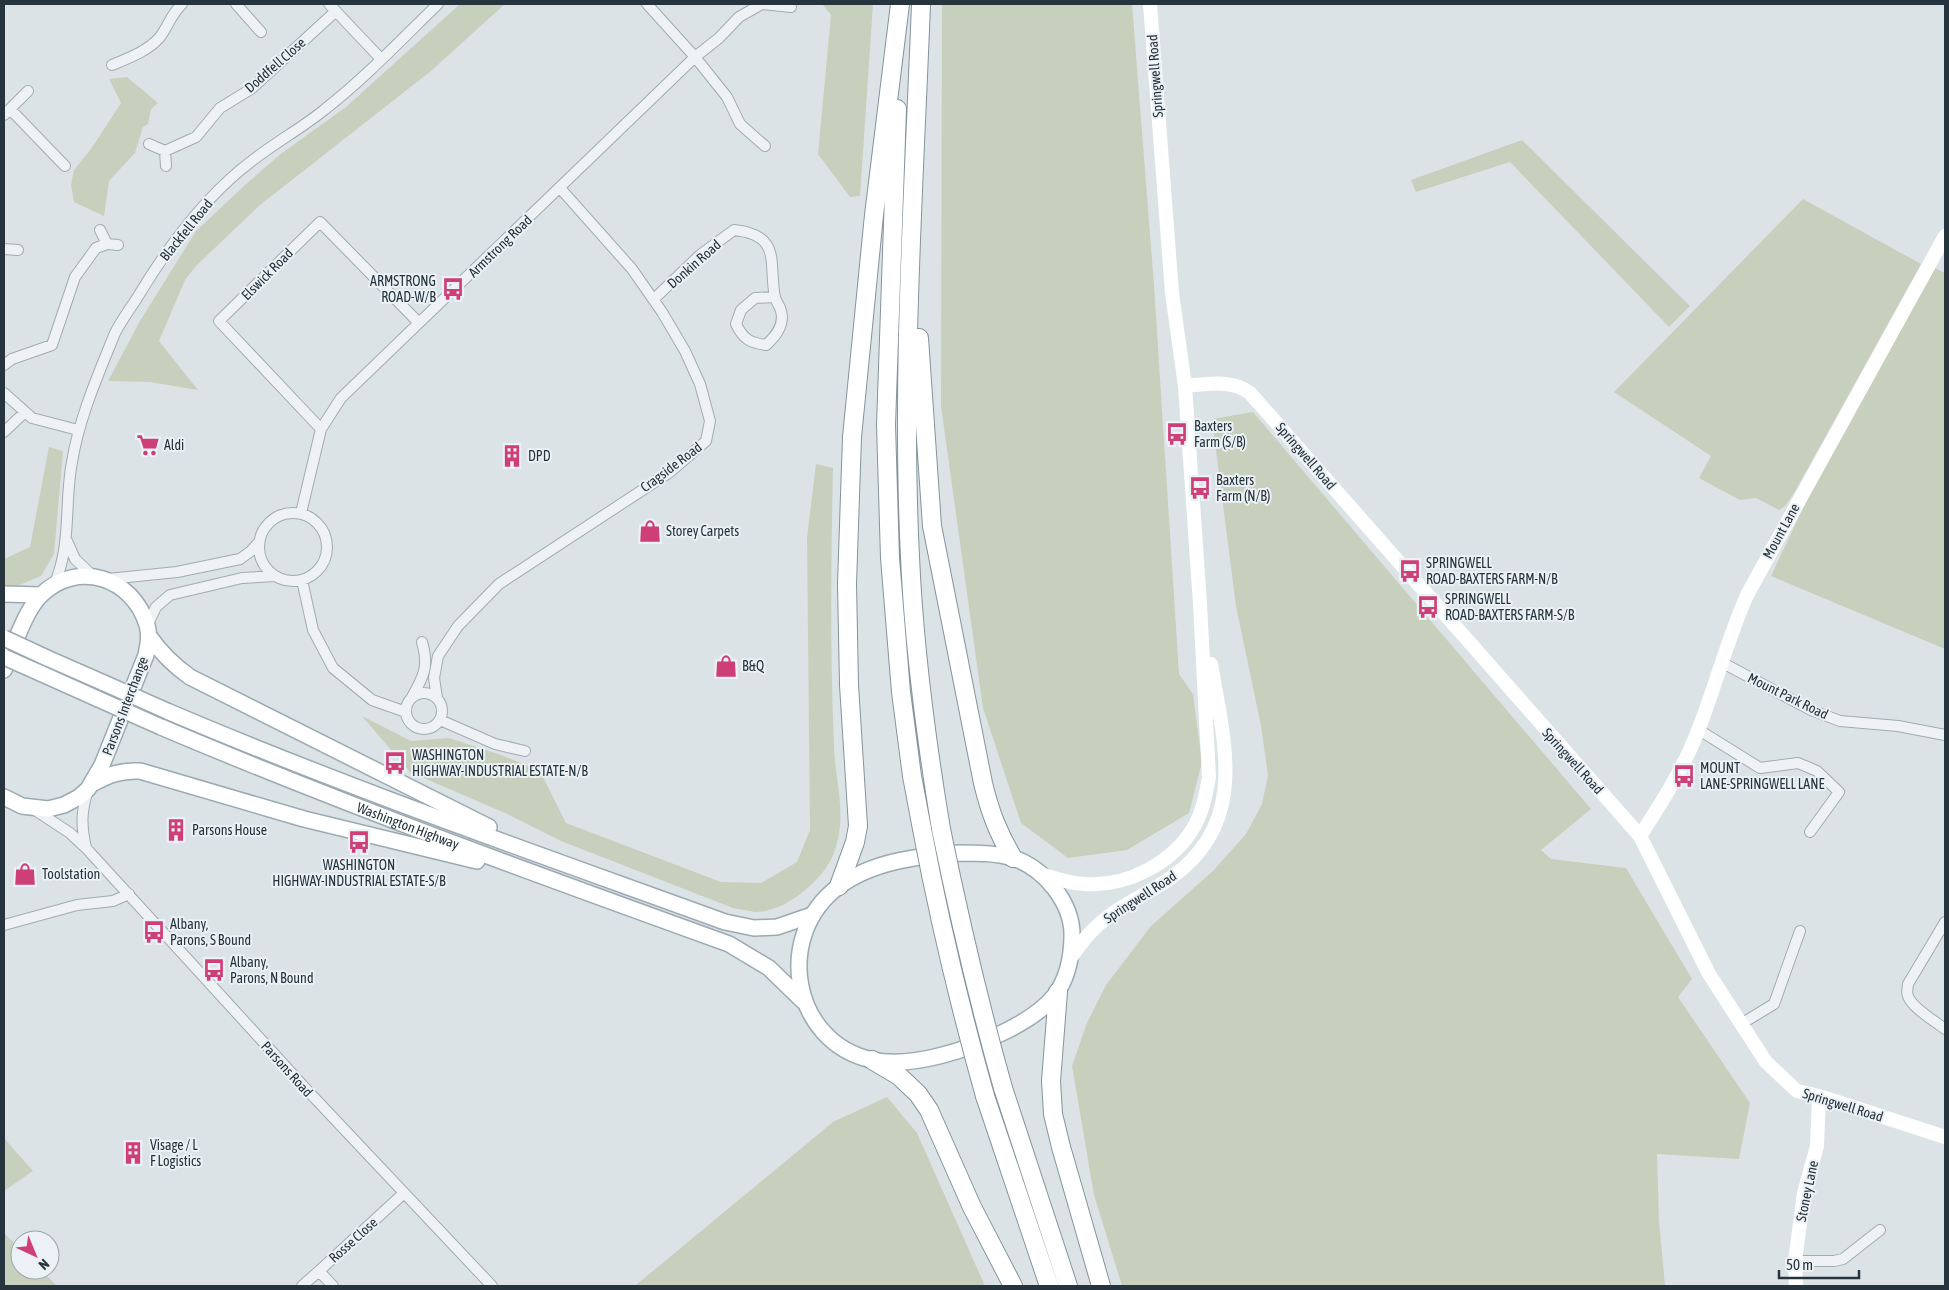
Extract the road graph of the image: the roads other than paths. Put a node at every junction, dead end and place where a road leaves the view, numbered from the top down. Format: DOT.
graph roads {
  1 [pos="182,4"];
  2 [pos="237,4"];
  3 [pos="438,4"];
  4 [pos="900,4"];
  5 [pos="922,4"];
  6 [pos="1150,4"];
  7 [pos="651,5"];
  8 [pos="332,7"];
  9 [pos="791,7"];
  10 [pos="261,32"];
  11 [pos="696,58"];
  12 [pos="381,60"];
  13 [pos="112,65"];
  14 [pos="28,91"];
  15 [pos="7,112"];
  16 [pos="149,144"];
  17 [pos="765,146"];
  18 [pos="165,151"];
  19 [pos="65,166"];
  20 [pos="166,166"];
  21 [pos="560,188"];
  22 [pos="912,222"];
  23 [pos="100,230"];
  24 [pos="1945,236"];
  25 [pos="107,244"];
  26 [pos="118,245"];
  27 [pos="4,249"];
  28 [pos="18,250"];
  29 [pos="775,297"];
  30 [pos="654,299"];
  31 [pos="420,323"];
  32 [pos="4,365"];
  33 [pos="1185,386"];
  34 [pos="4,393"];
  35 [pos="24,412"];
  36 [pos="321,429"];
  37 [pos="78,430"];
  38 [pos="4,432"];
  39 [pos="301,513"];
  40 [pos="67,540"];
  41 [pos="258,543"];
  42 [pos="275,576"];
  43 [pos="100,578"];
  44 [pos="302,580"];
  45 [pos="54,585"];
  46 [pos="4,594"];
  47 [pos="41,595"];
  48 [pos="1200,604"];
  49 [pos="148,631"];
  50 [pos="4,638"];
  51 [pos="438,656"];
  52 [pos="4,657"];
  53 [pos="1721,662"];
  54 [pos="4,670"];
  55 [pos="412,698"];
  56 [pos="436,698"];
  57 [pos="406,712"];
  58 [pos="440,720"];
  59 [pos="1699,730"];
  60 [pos="1945,735"];
  61 [pos="525,751"];
  62 [pos="90,787"];
  63 [pos="4,797"];
  64 [pos="27,807"];
  65 [pos="4,810"];
  66 [pos="1810,832"];
  67 [pos="1640,836"];
  68 [pos="86,848"];
  69 [pos="548,858"];
  70 [pos="1013,858"];
  71 [pos="1040,874"];
  72 [pos="540,876"];
  73 [pos="839,886"];
  74 [pos="129,894"];
  75 [pos="812,915"];
  76 [pos="1945,922"];
  77 [pos="4,925"];
  78 [pos="1800,931"];
  79 [pos="1072,956"];
  80 [pos="1058,992"];
  81 [pos="806,1004"];
  82 [pos="1741,1024"];
  83 [pos="1945,1029"];
  84 [pos="872,1060"];
  85 [pos="1819,1096"];
  86 [pos="1945,1137"];
  87 [pos="403,1194"];
  88 [pos="1880,1230"];
  89 [pos="1795,1261"];
  90 [pos="319,1271"];
  91 [pos="302,1286"];
  92 [pos="333,1286"];
  93 [pos="492,1286"];
  94 [pos="1013,1286"];
  95 [pos="1049,1286"];
  96 [pos="1068,1286"];
  97 [pos="1101,1286"];
  98 [pos="1796,1286"];
  1 -- 13 [label="street"];
  2 -- 10 [label="street"];
  3 -- 12 [label="street, Blackfell Road"];
  4 -- 73 [label="highway"];
  4 -- 95 [label="highway, bridge"];
  5 -- 22 [label="highway"];
  6 -- 33 [label="main road, Springwell Road"];
  7 -- 11 [label="street"];
  8 -- 12 [label="street"];
  8 -- 18 [label="street, Doddfell Close"];
  9 -- 11 [label="street, Armstrong Road"];
  11 -- 17 [label="street"];
  11 -- 21 [label="street, Armstrong Road"];
  12 -- 37 [label="street, Blackfell Road"];
  14 -- 15 [label="street"];
  15 -- 19 [label="street"];
  16 -- 18 [label="street"];
  18 -- 20 [label="street"];
  21 -- 30 [label="street, Cragside Road"];
  21 -- 31 [label="street, Armstrong Road"];
  22 -- 70 [label="highway"];
  22 -- 96 [label="highway, bridge"];
  23 -- 25 [label="street"];
  24 -- 53 [label="main road, Mount Lane"];
  25 -- 26 [label="street"];
  25 -- 32 [label="street"];
  27 -- 28 [label="street"];
  29 -- 29 [label="street, Donkin Road"];
  29 -- 30 [label="street, Donkin Road"];
  30 -- 51 [label="street, Cragside Road"];
  31 -- 36 [label="street, Armstrong Road"];
  31 -- 36 [label="street, Elswick Road"];
  33 -- 48 [label="main road, Springwell Road"];
  33 -- 67 [label="main road, Springwell Road"];
  34 -- 35 [label="street"];
  35 -- 37 [label="street"];
  35 -- 38 [label="street"];
  36 -- 39 [label="street, Armstrong Road"];
  37 -- 40 [label="street, Blackfell Road"];
  39 -- 41 [label="street"];
  39 -- 44 [label="street"];
  40 -- 43 [label="street, Blackfell Road"];
  40 -- 45 [label="street, Blackfell Road"];
  41 -- 42 [label="street"];
  41 -- 43 [label="street"];
  42 -- 44 [label="street"];
  42 -- 49 [label="street"];
  43 -- 45 [label="main road"];
  43 -- 49 [label="main road"];
  44 -- 57 [label="street"];
  45 -- 47 [label="main road"];
  46 -- 47 [label="main road"];
  47 -- 54 [label="main road"];
  48 -- 71 [label="main road, Springwell Road"];
  48 -- 79 [label="main road, Springwell Road"];
  49 -- 62 [label="main road, Parsons Interchange"];
  49 -- 69 [label="main road"];
  50 -- 69 [label="main road, Washington Highway, bridge"];
  51 -- 55 [label="street"];
  51 -- 56 [label="street, Cragside Road"];
  52 -- 72 [label="main road, Washington Highway, bridge"];
  53 -- 59 [label="main road, Mount Lane"];
  53 -- 60 [label="street, Mount Park Road"];
  55 -- 56 [label="street"];
  55 -- 57 [label="street"];
  56 -- 58 [label="street"];
  57 -- 58 [label="street"];
  58 -- 61 [label="street"];
  59 -- 66 [label="street"];
  59 -- 67 [label="main road, Mount Lane"];
  62 -- 64 [label="main road, Parsons Interchange"];
  62 -- 68 [label="street"];
  62 -- 72 [label="main road"];
  63 -- 64 [label="main road, Parsons Interchange"];
  64 -- 65 [label="main road"];
  64 -- 68 [label="street, Parsons Road"];
  67 -- 82 [label="main road, Springwell Road"];
  68 -- 74 [label="street, Parsons Road"];
  69 -- 75 [label="main road, Washington Highway"];
  70 -- 71 [label="main road"];
  70 -- 73 [label="main road"];
  71 -- 79 [label="main road"];
  72 -- 81 [label="main road, Washington Highway"];
  73 -- 75 [label="main road"];
  74 -- 77 [label="street"];
  74 -- 87 [label="street, Parsons Road"];
  75 -- 81 [label="main road"];
  76 -- 83 [label="street"];
  78 -- 82 [label="street"];
  79 -- 80 [label="main road"];
  80 -- 84 [label="main road"];
  80 -- 97 [label="highway"];
  81 -- 84 [label="main road"];
  82 -- 85 [label="main road, Springwell Road"];
  84 -- 94 [label="highway"];
  85 -- 86 [label="main road, Springwell Road"];
  85 -- 89 [label="main road, Stoney Lane"];
  87 -- 90 [label="street, Rosse Close"];
  87 -- 93 [label="street, Parsons Road"];
  88 -- 89 [label="street"];
  89 -- 98 [label="main road, Stoney Lane"];
  90 -- 91 [label="street"];
  90 -- 92 [label="street, Rosse Close"];
}
